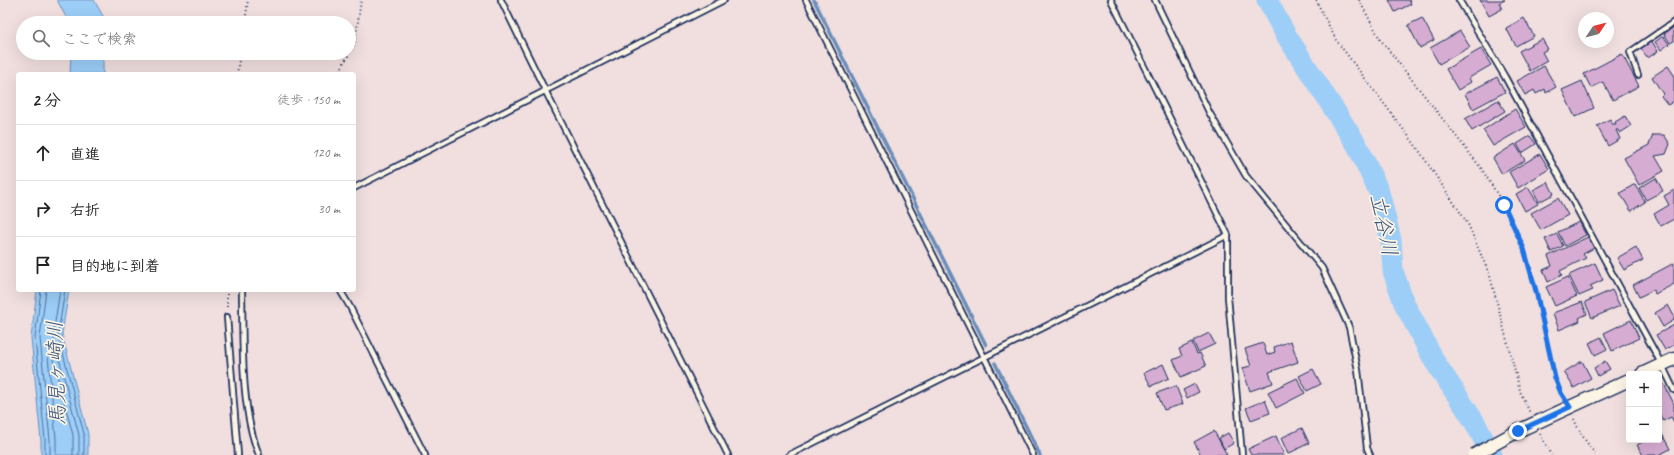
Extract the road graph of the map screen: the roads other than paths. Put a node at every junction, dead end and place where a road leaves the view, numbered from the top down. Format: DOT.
graph roads {
  1 [pos="502,0"];
  2 [pos="724,0"];
  3 [pos="806,0"];
  4 [pos="1111,0"];
  5 [pos="1155,0"];
  6 [pos="1459,0"];
  7 [pos="1674,22"];
  8 [pos="1638,75"];
  9 [pos="545,90"];
  10 [pos="356,187"];
  11 [pos="1228,235"];
  12 [pos="242,292"];
  13 [pos="341,292"];
  14 [pos="227,317"];
  15 [pos="984,357"];
  16 [pos="1674,359"];
  17 [pos="1662,365"];
  18 [pos="1649,371"];
  19 [pos="1626,381"];
  20 [pos="1674,390"];
  21 [pos="238,455"];
  22 [pos="259,455"];
  23 [pos="425,455"];
  24 [pos="728,455"];
  25 [pos="789,455"];
  26 [pos="1033,455"];
  27 [pos="1242,455"];
  28 [pos="1370,455"];
  29 [pos="1474,455"];
  1 -- 9 [label="lane"];
  2 -- 9 [label="lane"];
  3 -- 15 [label="lane"];
  4 -- 11 [label="lane"];
  5 -- 28 [label="lane"];
  6 -- 17 [label="lane"];
  7 -- 8 [label="lane"];
  9 -- 10 [label="lane"];
  9 -- 24 [label="lane"];
  11 -- 15 [label="lane"];
  11 -- 27 [label="lane"];
  12 -- 22 [label="lane"];
  13 -- 23 [label="lane"];
  14 -- 21 [label="lane"];
  15 -- 25 [label="lane"];
  15 -- 26 [label="lane"];
  16 -- 17 [label="street"];
  17 -- 18 [label="street"];
  17 -- 20 [label="lane"];
  19 -- 29 [label="street, bridge"];
}
